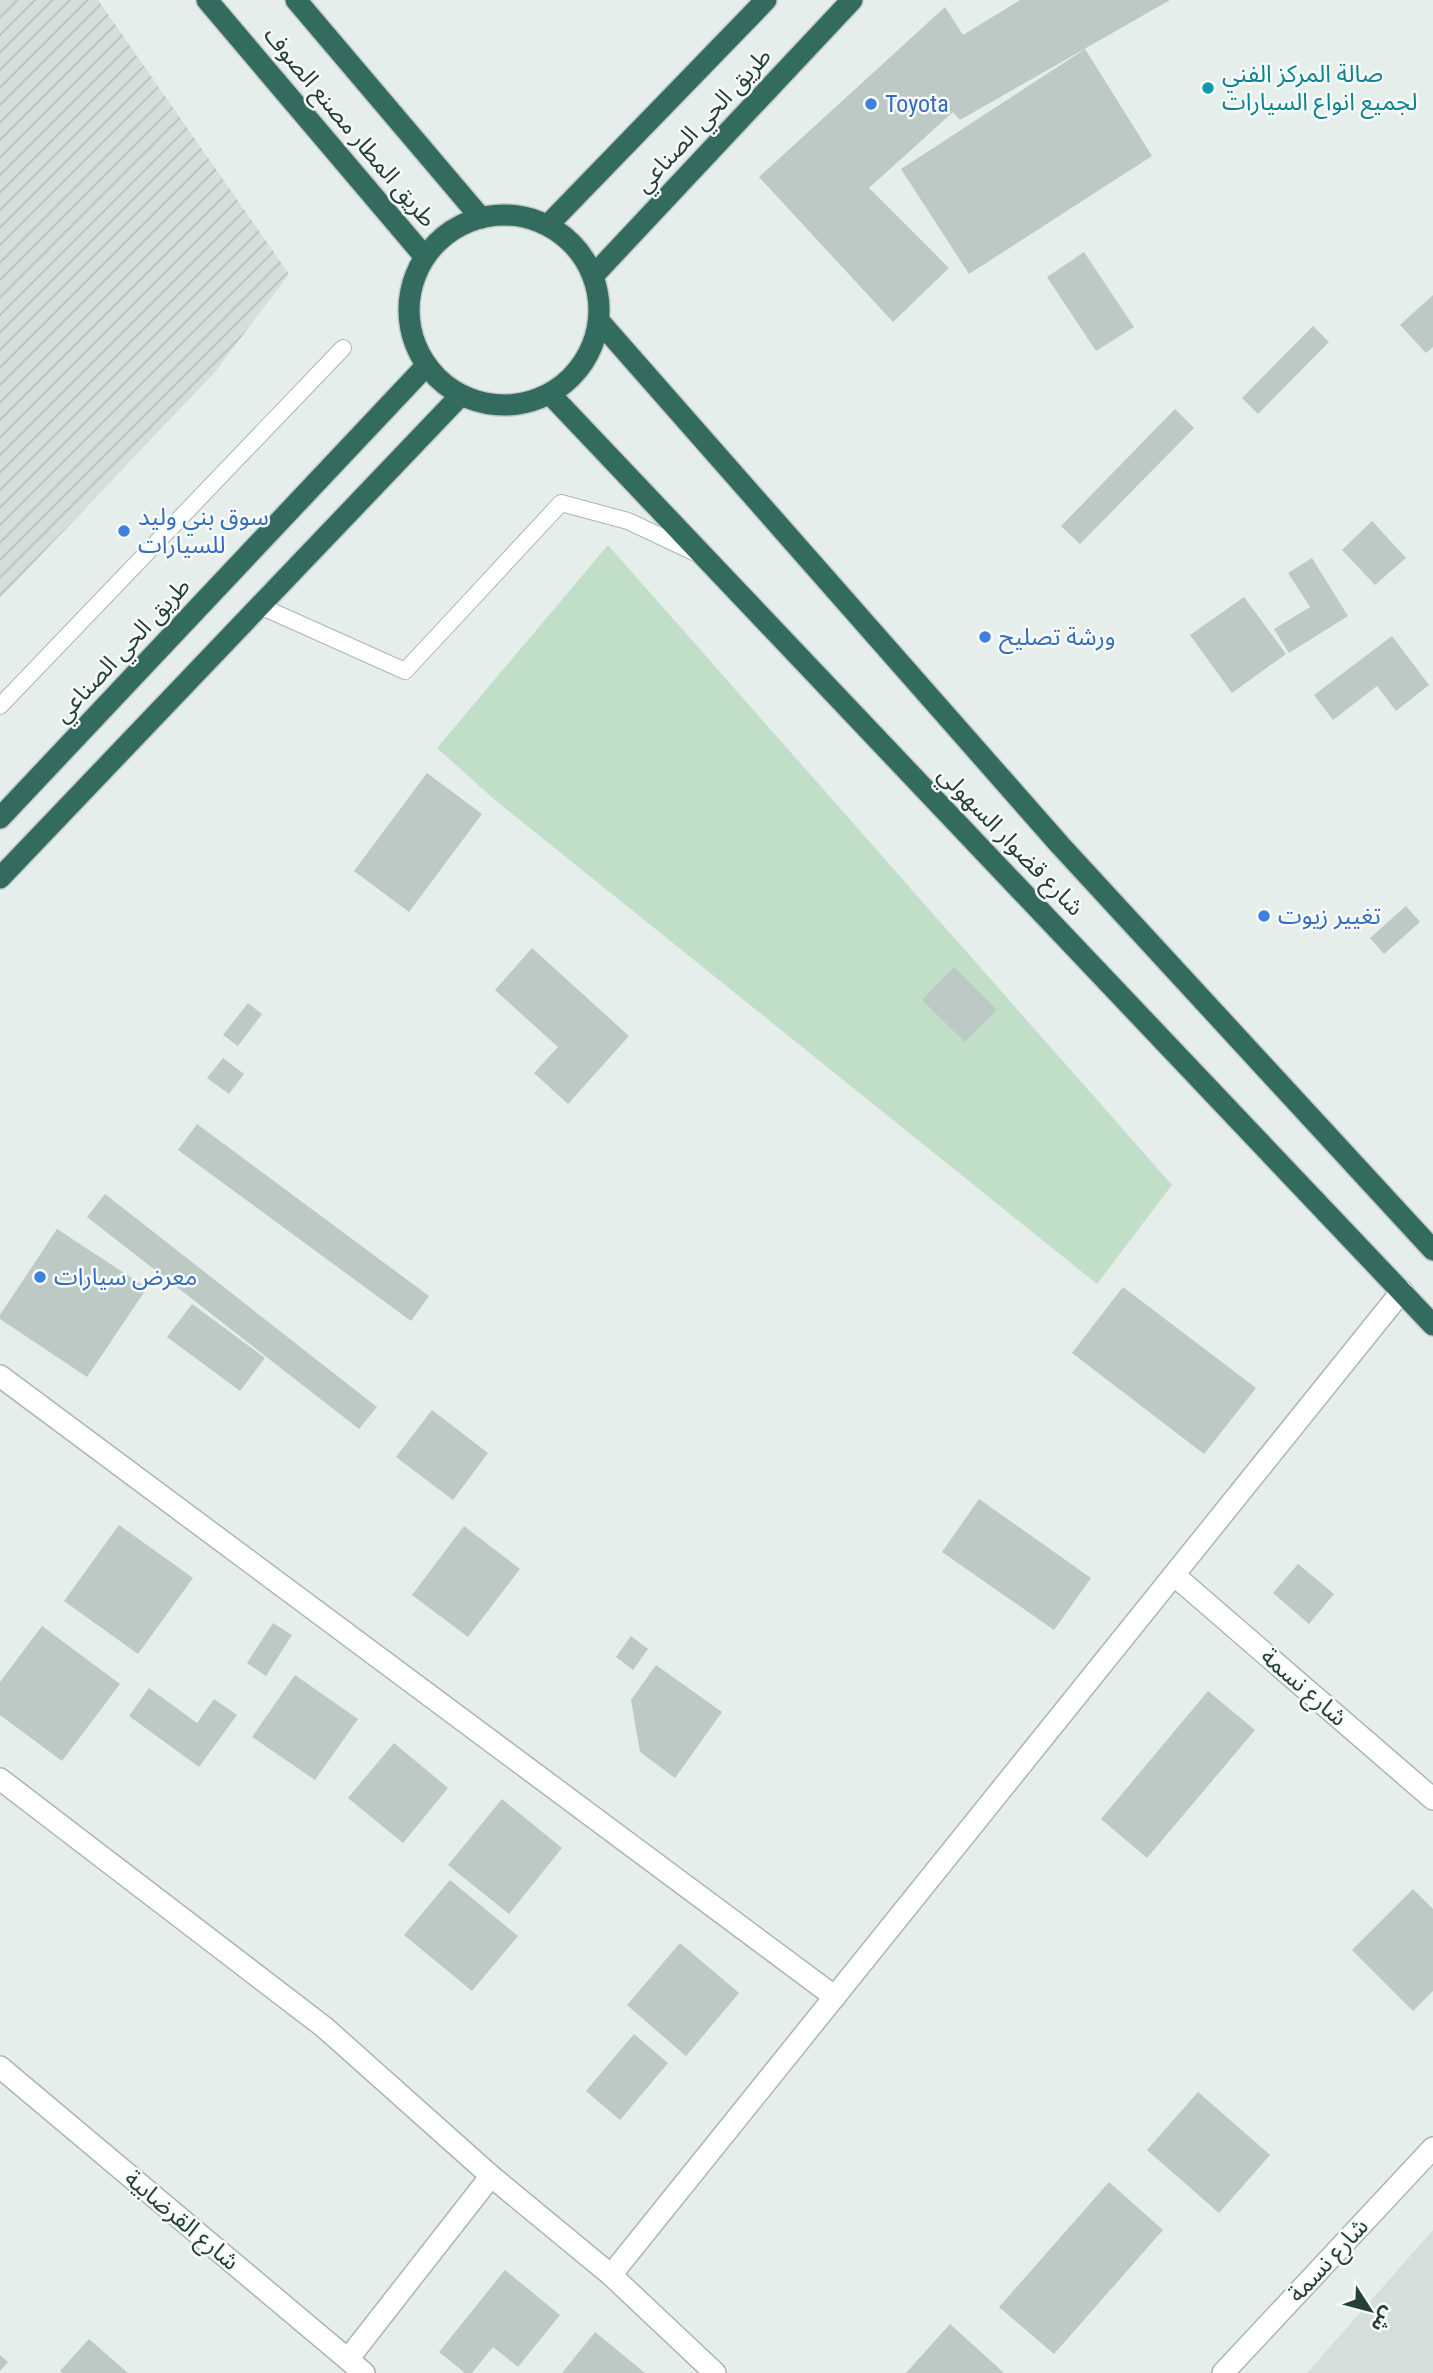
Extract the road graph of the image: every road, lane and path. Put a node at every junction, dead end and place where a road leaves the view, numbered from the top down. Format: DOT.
graph roads {
  1 [pos="207,0"];
  2 [pos="296,0"];
  3 [pos="766,0"];
  4 [pos="852,0"];
  5 [pos="481,218"];
  6 [pos="548,225"];
  7 [pos="425,257"];
  8 [pos="593,275"];
  9 [pos="599,321"];
  10 [pos="343,348"];
  11 [pos="426,366"];
  12 [pos="550,394"];
  13 [pos="461,395"];
  14 [pos="704,557"];
  15 [pos="260,606"];
  16 [pos="0,706"];
  17 [pos="0,818"];
  18 [pos="0,878"];
  19 [pos="1433,1250"];
  20 [pos="1402,1291"];
  21 [pos="1433,1325"];
  22 [pos="0,1376"];
  23 [pos="1174,1575"];
  24 [pos="0,1779"];
  25 [pos="1433,1799"];
  26 [pos="835,1997"];
  27 [pos="0,2067"];
  28 [pos="1433,2148"];
  29 [pos="491,2176"];
  30 [pos="611,2275"];
  31 [pos="356,2366"];
  32 [pos="715,2373"];
  33 [pos="1223,2373"];
  1 -- 7 [label="highway, طريق المطار مصنع الصوف"];
  2 -- 5 [label="highway, طريق المطار مصنع الصوف"];
  3 -- 6 [label="highway, طريق الحي الصناعي"];
  4 -- 8 [label="highway, طريق الحي الصناعي"];
  5 -- 6 [label="highway"];
  5 -- 7 [label="highway"];
  6 -- 8 [label="highway"];
  7 -- 11 [label="highway"];
  8 -- 9 [label="highway"];
  9 -- 12 [label="highway"];
  9 -- 19 [label="highway"];
  10 -- 16 [label="lane"];
  11 -- 13 [label="highway"];
  11 -- 17 [label="highway, طريق الحي الصناعي"];
  12 -- 13 [label="highway"];
  12 -- 14 [label="highway, شارع قضوار السهولي"];
  13 -- 15 [label="highway"];
  14 -- 15 [label="lane"];
  14 -- 20 [label="highway, شارع قضوار السهولي"];
  15 -- 18 [label="highway"];
  20 -- 21 [label="highway, شارع قضوار السهولي"];
  20 -- 23 [label="street"];
  22 -- 26 [label="street"];
  23 -- 25 [label="street, شارع نسمة"];
  23 -- 26 [label="street"];
  24 -- 29 [label="street"];
  26 -- 30 [label="street"];
  27 -- 31 [label="street, شارع القرضابية"];
  28 -- 33 [label="street, شارع نسمة"];
  29 -- 30 [label="street"];
  29 -- 31 [label="street"];
  30 -- 32 [label="street"];
}
